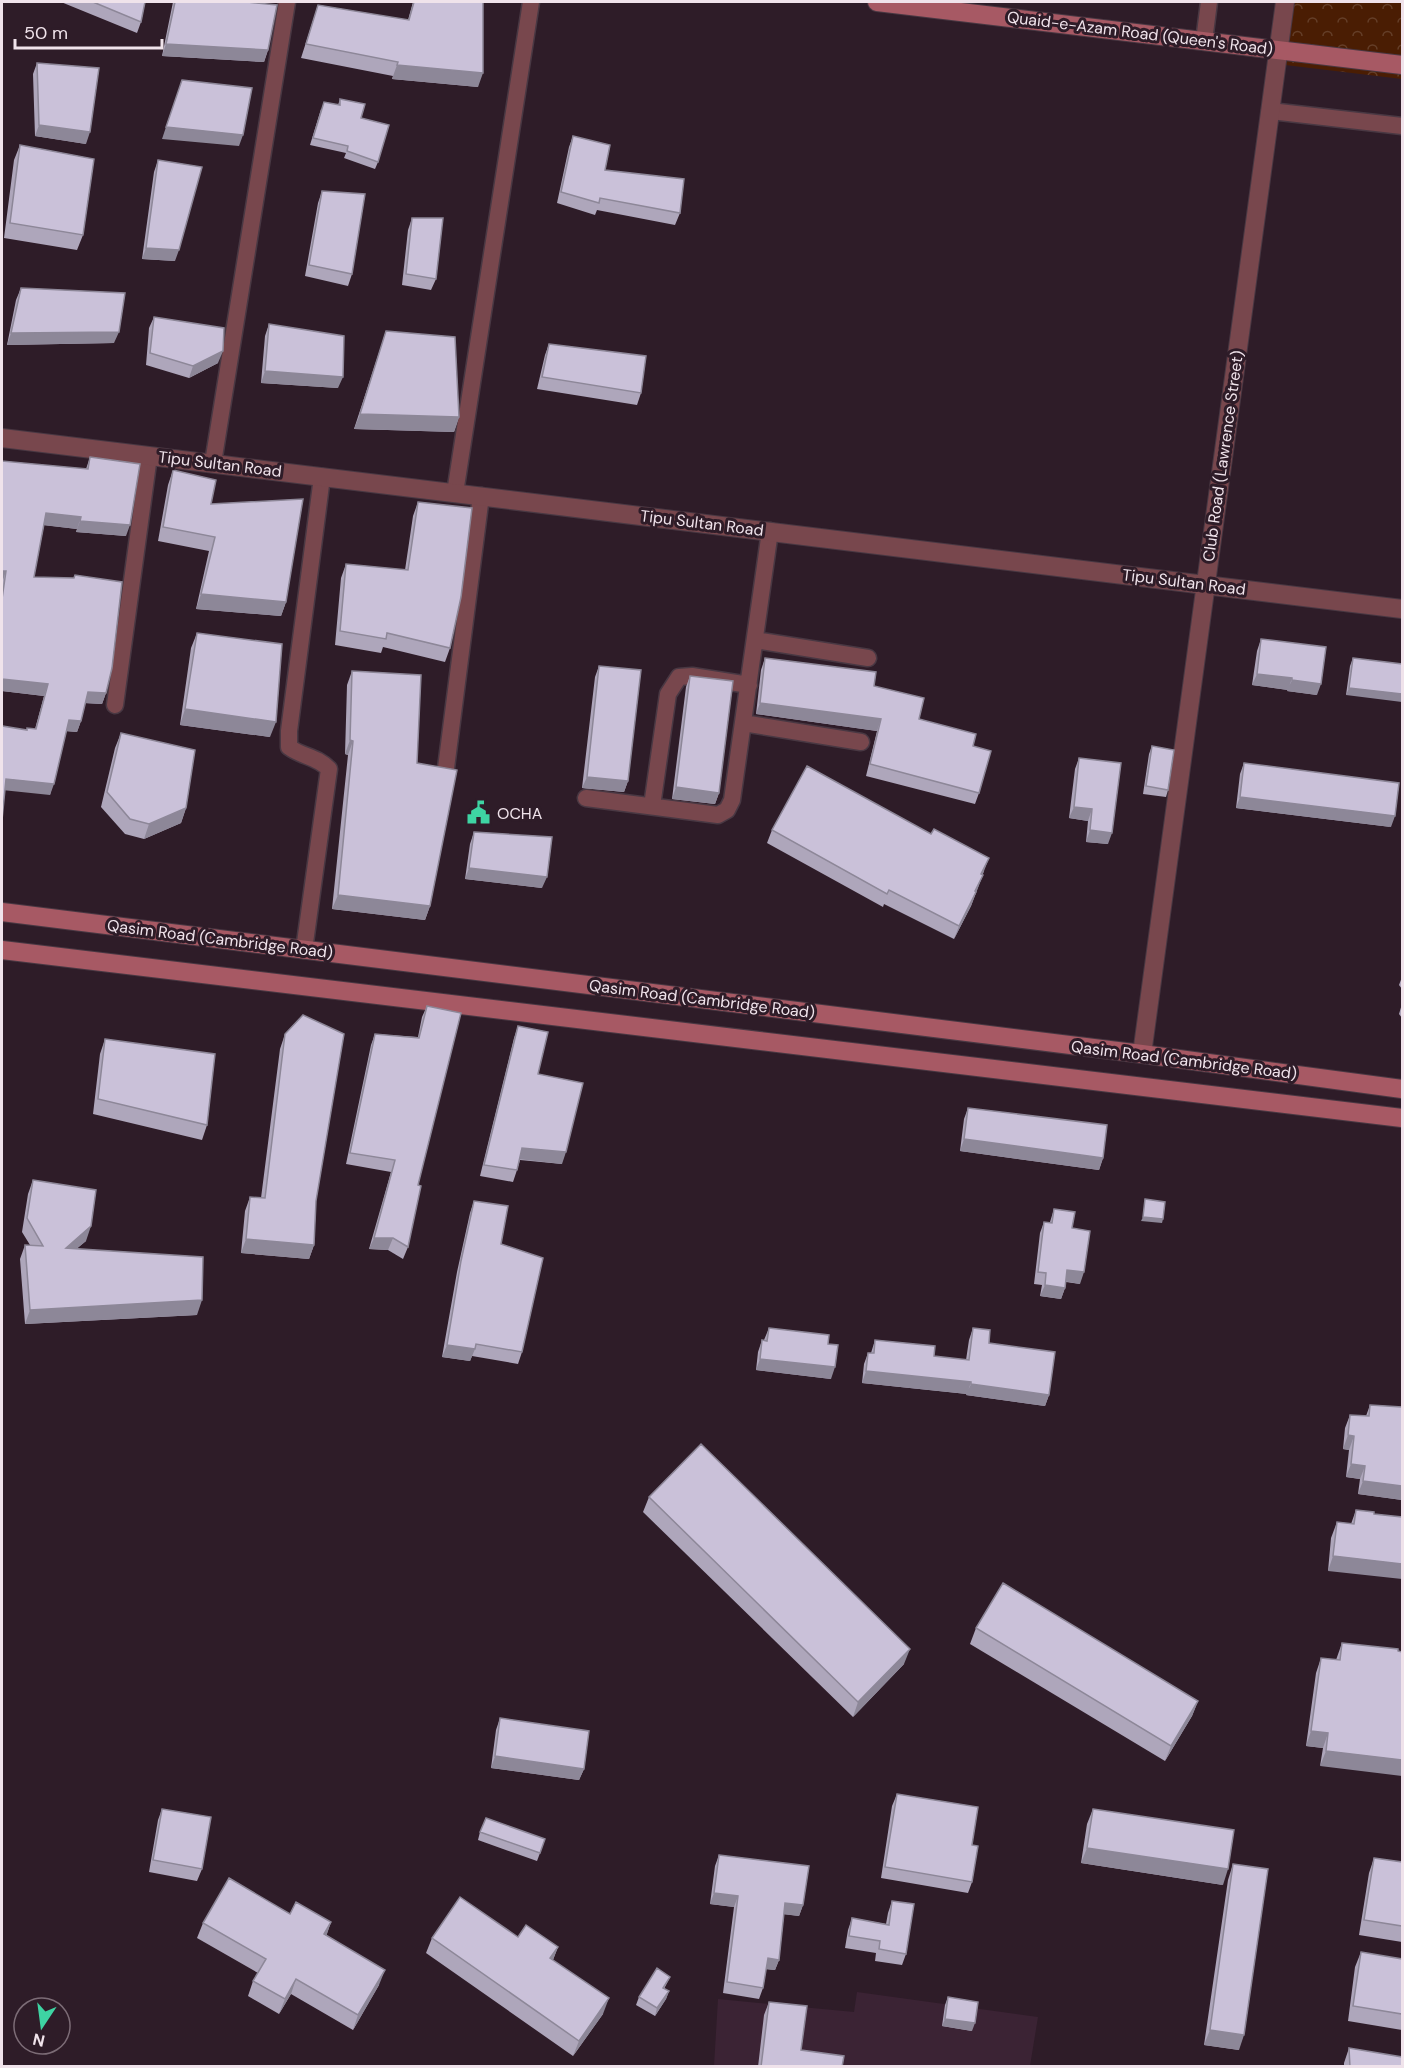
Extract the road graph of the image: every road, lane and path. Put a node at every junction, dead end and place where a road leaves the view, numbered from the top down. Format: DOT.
graph roads {
  1 [pos="287,2"];
  2 [pos="531,2"];
  3 [pos="886,2"];
  4 [pos="1209,2"];
  5 [pos="1285,2"];
  6 [pos="1204,41"];
  7 [pos="1278,50"];
  8 [pos="1402,65"];
  9 [pos="1270,111"];
  10 [pos="1402,126"];
  11 [pos="2,438"];
  12 [pos="150,456"];
  13 [pos="213,463"];
  14 [pos="322,477"];
  15 [pos="455,493"];
  16 [pos="481,496"];
  17 [pos="770,531"];
  18 [pos="1206,585"];
  19 [pos="1402,609"];
  20 [pos="755,640"];
  21 [pos="868,658"];
  22 [pos="749,685"];
  23 [pos="115,705"];
  24 [pos="743,723"];
  25 [pos="861,742"];
  26 [pos="446,768"];
  27 [pos="586,798"];
  28 [pos="652,806"];
  29 [pos="2,912"];
  30 [pos="2,950"];
  31 [pos="304,950"];
  32 [pos="1142,1054"];
  33 [pos="1402,1089"];
  34 [pos="1402,1118"];
  1 -- 13 [label="street"];
  2 -- 15 [label="street"];
  3 -- 6 [label="main road, Quaid-e-Azam Road (Queen's Road)"];
  4 -- 6 [label="street"];
  5 -- 7 [label="street, Club Road (Lawrence Street)"];
  6 -- 7 [label="main road, Quaid-e-Azam Road (Queen's Road)"];
  7 -- 8 [label="main road, Quaid-e-Azam Road (Queen's Road)"];
  7 -- 9 [label="street, Club Road (Lawrence Street)"];
  9 -- 10 [label="street"];
  9 -- 18 [label="street, Club Road (Lawrence Street)"];
  11 -- 12 [label="street, Tipu Sultan Road"];
  12 -- 13 [label="street, Tipu Sultan Road"];
  12 -- 23 [label="street"];
  13 -- 14 [label="street, Tipu Sultan Road"];
  14 -- 15 [label="street, Tipu Sultan Road"];
  14 -- 31 [label="street"];
  15 -- 16 [label="street, Tipu Sultan Road"];
  16 -- 17 [label="street, Tipu Sultan Road"];
  16 -- 26 [label="street"];
  17 -- 18 [label="street, Tipu Sultan Road"];
  17 -- 20 [label="street"];
  18 -- 19 [label="street, Tipu Sultan Road"];
  18 -- 32 [label="street, Club Road (Lawrence Street)"];
  20 -- 21 [label="street"];
  20 -- 22 [label="street"];
  22 -- 24 [label="street"];
  22 -- 28 [label="street"];
  24 -- 25 [label="street"];
  24 -- 28 [label="street"];
  27 -- 28 [label="street"];
  29 -- 31 [label="main road, Qasim Road (Cambridge Road)"];
  30 -- 34 [label="main road, Qasim Road (Cambridge Road)"];
  31 -- 32 [label="main road, Qasim Road (Cambridge Road)"];
  32 -- 33 [label="main road, Qasim Road (Cambridge Road)"];
}
